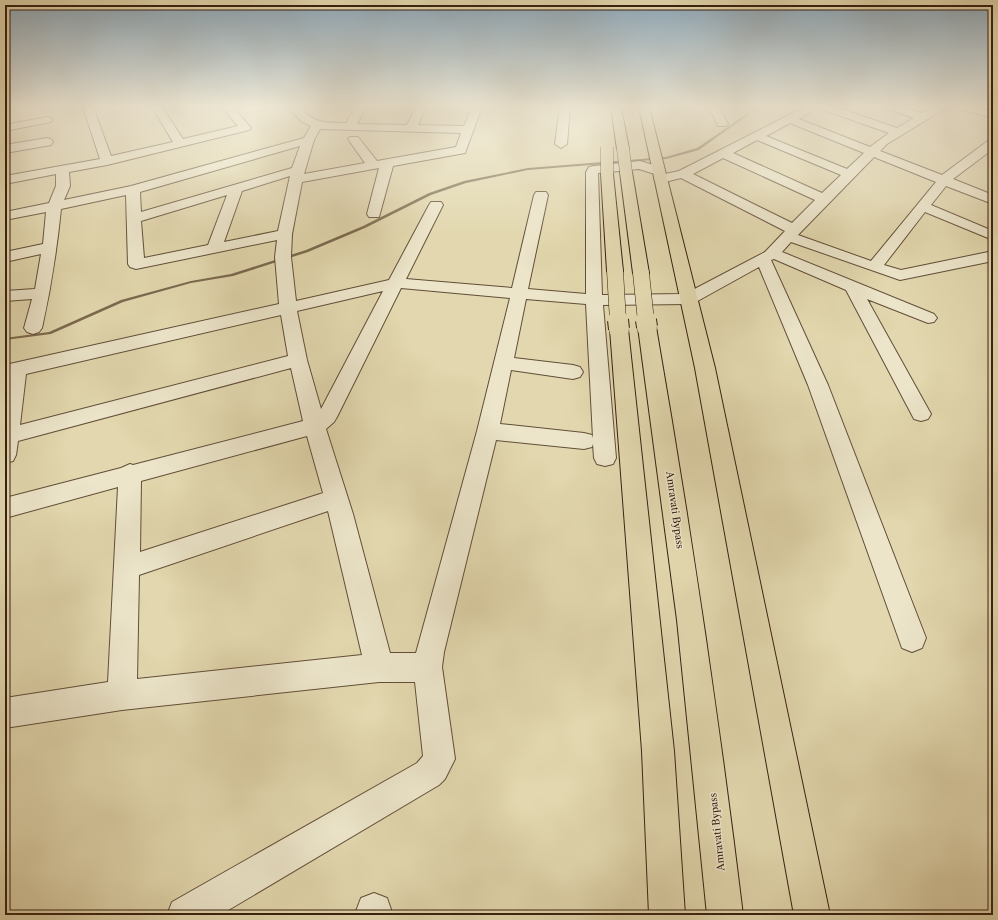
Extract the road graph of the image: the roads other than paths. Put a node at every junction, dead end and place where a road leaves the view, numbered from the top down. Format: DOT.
graph roads {
  1 [pos="103,150"];
  2 [pos="152,150"];
  3 [pos="273,150"];
  4 [pos="305,150"];
  5 [pos="362,150"];
  6 [pos="461,150"];
  7 [pos="607,150"];
  8 [pos="623,150"];
  9 [pos="657,150"];
  10 [pos="731,150"];
  11 [pos="791,150"];
  12 [pos="868,150"];
  13 [pos="987,150"];
  14 [pos="873,152"];
  15 [pos="724,154"];
  16 [pos="107,161"];
  17 [pos="387,163"];
  18 [pos="374,166"];
  19 [pos="663,168"];
  20 [pos="62,170"];
  21 [pos="297,174"];
  22 [pos="849,174"];
  23 [pos="5,180"];
  24 [pos="944,180"];
  25 [pos="236,189"];
  26 [pos="133,190"];
  27 [pos="541,195"];
  28 [pos="824,199"];
  29 [pos="993,200"];
  30 [pos="436,205"];
  31 [pos="923,206"];
  32 [pos="54,207"];
  33 [pos="374,214"];
  34 [pos="5,216"];
  35 [pos="134,219"];
  36 [pos="791,233"];
  37 [pos="285,234"];
  38 [pos="993,236"];
  39 [pos="50,247"];
  40 [pos="214,248"];
  41 [pos="768,256"];
  42 [pos="993,256"];
  43 [pos="5,257"];
  44 [pos="136,264"];
  45 [pos="874,267"];
  46 [pos="137,280"];
  47 [pos="397,283"];
  48 [pos="852,286"];
  49 [pos="42,293"];
  50 [pos="519,295"];
  51 [pos="5,296"];
  52 [pos="688,299"];
  53 [pos="594,300"];
  54 [pos="288,307"];
  55 [pos="928,318"];
  56 [pos="33,328"];
  57 [pos="298,360"];
  58 [pos="503,363"];
  59 [pos="11,371"];
  60 [pos="573,372"];
  61 [pos="921,414"];
  62 [pos="314,426"];
  63 [pos="488,431"];
  64 [pos="584,441"];
  65 [pos="6,446"];
  66 [pos="605,458"];
  67 [pos="130,473"];
  68 [pos="336,499"];
  69 [pos="5,508"];
  70 [pos="126,568"];
  71 [pos="912,638"];
  72 [pos="428,667"];
  73 [pos="379,668"];
  74 [pos="122,695"];
  75 [pos="5,713"];
  76 [pos="185,915"];
  77 [pos="667,915"];
  78 [pos="725,915"];
  79 [pos="812,915"];
  1 -- 16 [label="street"];
  2 -- 16 [label="street"];
  3 -- 26 [label="street"];
  4 -- 21 [label="street"];
  5 -- 18 [label="street"];
  6 -- 17 [label="street"];
  7 -- 77 [label="main road, bridge"];
  8 -- 78 [label="main road, Amravati Bypass, bridge"];
  9 -- 19 [label="main road"];
  10 -- 15 [label="street"];
  11 -- 22 [label="street"];
  12 -- 14 [label="street"];
  13 -- 24 [label="street"];
  14 -- 22 [label="street"];
  14 -- 24 [label="street"];
  15 -- 19 [label="street"];
  15 -- 28 [label="street"];
  16 -- 20 [label="street"];
  17 -- 18 [label="street"];
  17 -- 33 [label="street"];
  18 -- 21 [label="street"];
  19 -- 36 [label="street"];
  19 -- 52 [label="main road"];
  19 -- 53 [label="street"];
  20 -- 23 [label="street"];
  20 -- 32 [label="street"];
  21 -- 25 [label="street"];
  21 -- 37 [label="street"];
  22 -- 28 [label="street"];
  24 -- 29 [label="street"];
  24 -- 31 [label="street"];
  25 -- 35 [label="street"];
  25 -- 40 [label="street"];
  26 -- 32 [label="street"];
  26 -- 35 [label="street"];
  27 -- 50 [label="street"];
  28 -- 36 [label="street"];
  30 -- 47 [label="street"];
  31 -- 38 [label="street"];
  31 -- 45 [label="street"];
  32 -- 34 [label="street"];
  32 -- 39 [label="street"];
  35 -- 44 [label="street"];
  36 -- 41 [label="street"];
  36 -- 45 [label="street"];
  37 -- 40 [label="street"];
  37 -- 54 [label="street"];
  39 -- 43 [label="street"];
  39 -- 49 [label="street"];
  40 -- 44 [label="street"];
  41 -- 48 [label="street"];
  41 -- 52 [label="street"];
  41 -- 71 [label="street"];
  42 -- 45 [label="street"];
  44 -- 46 [label="street"];
  47 -- 50 [label="street"];
  47 -- 54 [label="street"];
  47 -- 62 [label="street"];
  48 -- 55 [label="street"];
  48 -- 61 [label="street"];
  49 -- 51 [label="street"];
  49 -- 56 [label="street"];
  50 -- 53 [label="street"];
  50 -- 58 [label="street"];
  52 -- 53 [label="street"];
  52 -- 79 [label="main road"];
  53 -- 66 [label="street"];
  54 -- 57 [label="street"];
  54 -- 59 [label="street"];
  57 -- 62 [label="street"];
  57 -- 65 [label="street"];
  58 -- 60 [label="street"];
  58 -- 63 [label="street"];
  59 -- 65 [label="street"];
  62 -- 67 [label="street"];
  62 -- 68 [label="street"];
  63 -- 64 [label="street"];
  63 -- 72 [label="street"];
  67 -- 69 [label="street"];
  67 -- 70 [label="street"];
  68 -- 70 [label="street"];
  68 -- 73 [label="street"];
  70 -- 74 [label="street"];
  72 -- 73 [label="street"];
  72 -- 76 [label="street"];
  73 -- 74 [label="street"];
  74 -- 75 [label="street"];
}
